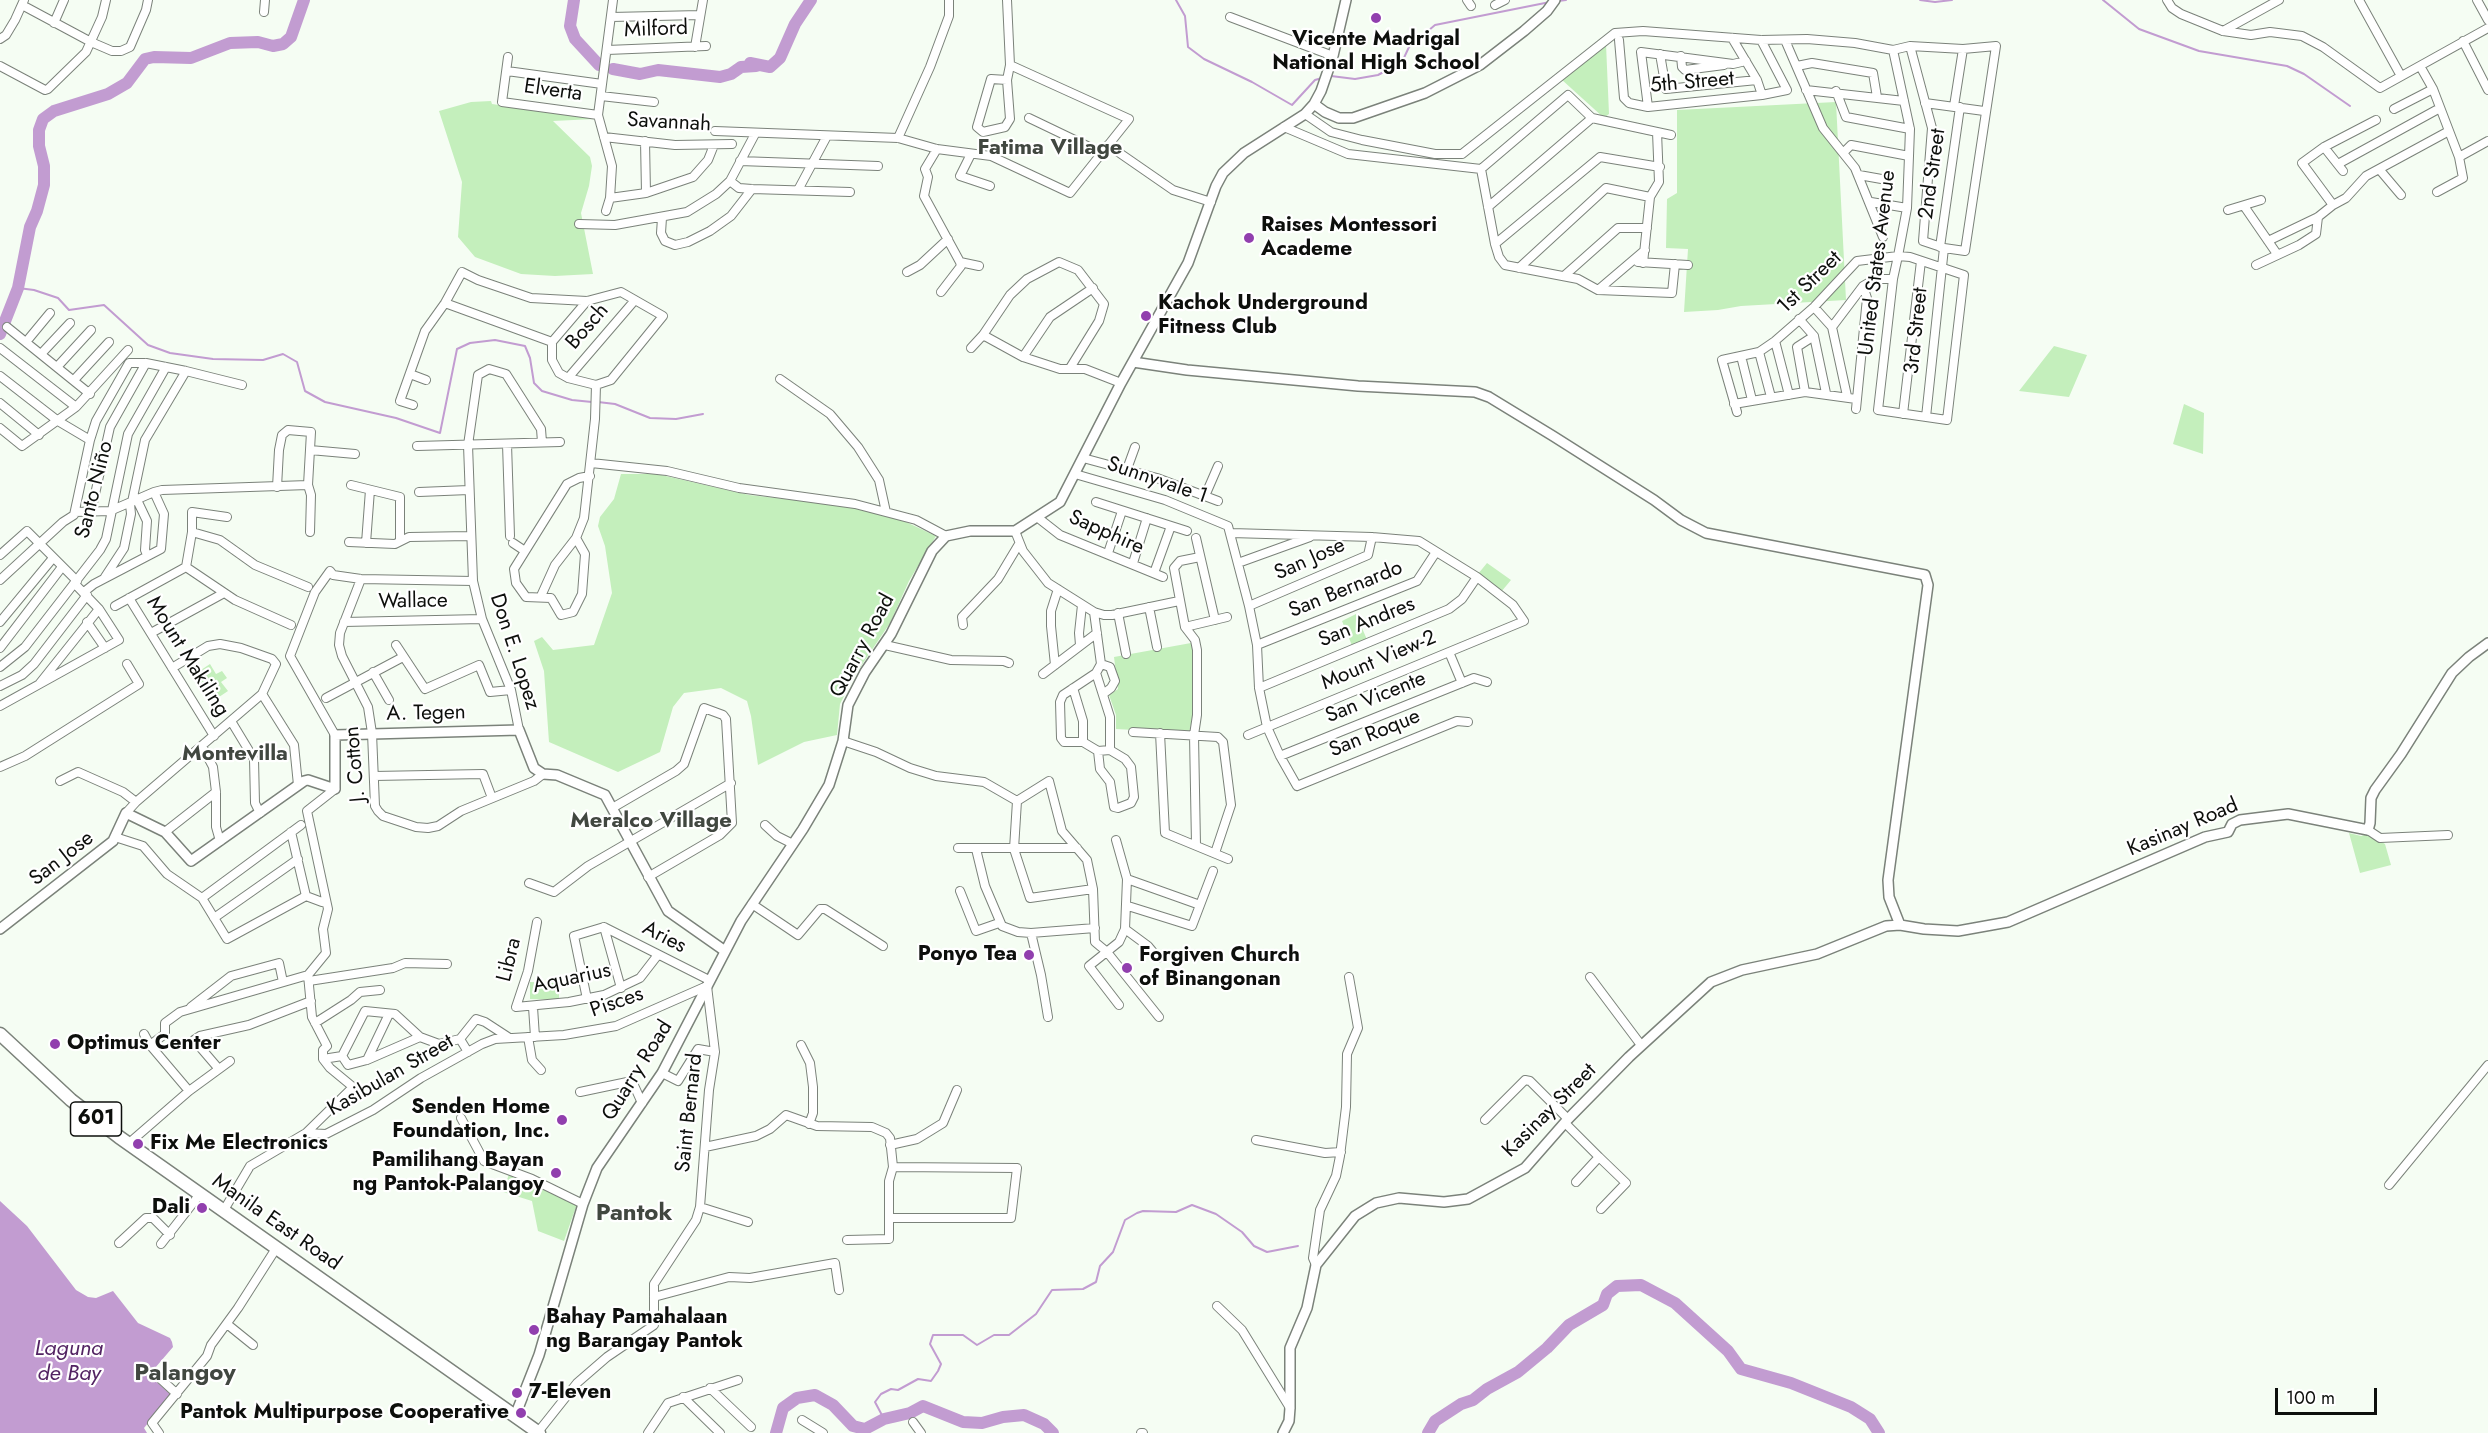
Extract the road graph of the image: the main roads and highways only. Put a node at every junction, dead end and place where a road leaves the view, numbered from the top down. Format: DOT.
graph roads {
  1 [pos="0,1034"];
  2 [pos="539,1433"];
  1 -- 2 [label="main road, Manila East Road / 601"];
}
